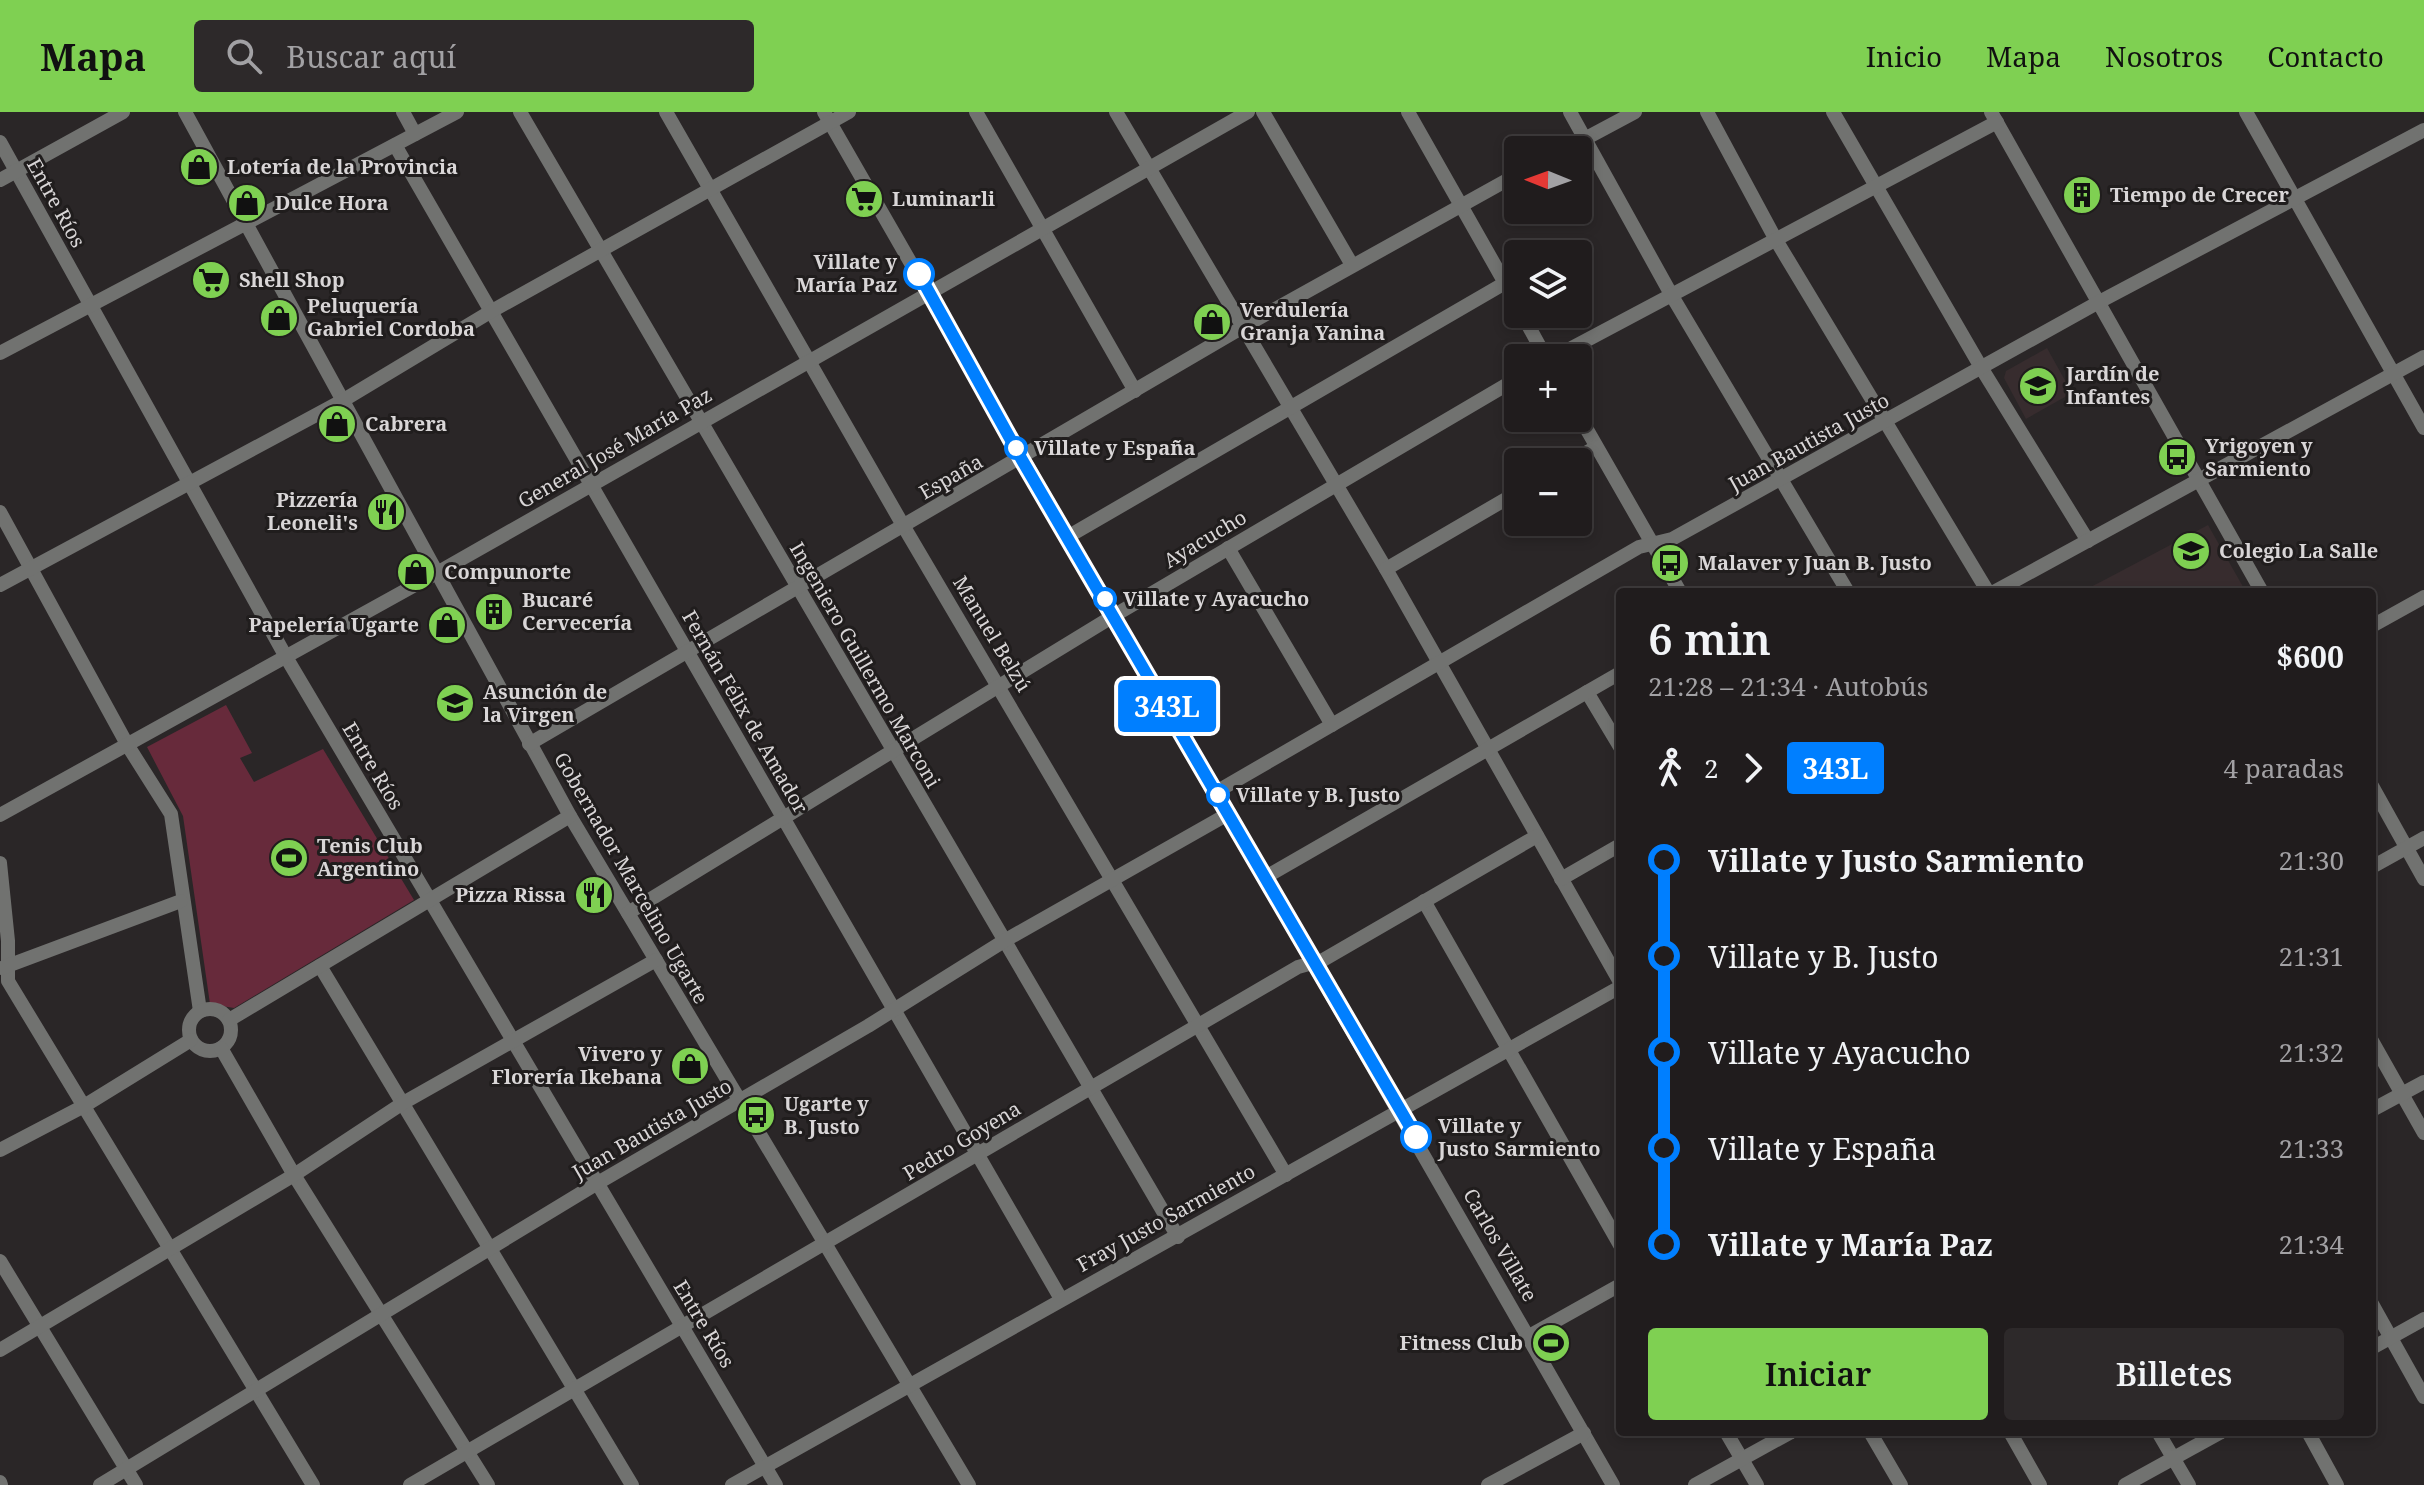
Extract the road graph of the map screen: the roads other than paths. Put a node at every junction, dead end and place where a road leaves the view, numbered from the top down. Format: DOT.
graph roads {
  1 [pos="123,112"];
  2 [pos="185,112"];
  3 [pos="403,112"];
  4 [pos="457,112"];
  5 [pos="520,112"];
  6 [pos="666,112"];
  7 [pos="849,112"];
  8 [pos="976,112"];
  9 [pos="1116,112"];
  10 [pos="1248,112"];
  11 [pos="1263,112"];
  12 [pos="1408,112"];
  13 [pos="1570,112"];
  14 [pos="1635,112"];
  15 [pos="1707,112"];
  16 [pos="1833,112"];
  17 [pos="2246,112"];
  18 [pos="827,117"];
  19 [pos="1994,117"];
  20 [pos="2424,130"];
  21 [pos="415,134"];
  22 [pos="1585,136"];
  23 [pos="1590,136"];
  24 [pos="0,142"];
  25 [pos="395,145"];
  26 [pos="1592,149"];
  27 [pos="1149,168"];
  28 [pos="16,172"];
  29 [pos="0,180"];
  30 [pos="1504,181"];
  31 [pos="1875,187"];
  32 [pos="711,189"];
  33 [pos="2295,199"];
  34 [pos="1461,204"];
  35 [pos="245,223"];
  36 [pos="1044,228"];
  37 [pos="1776,240"];
  38 [pos="599,251"];
  39 [pos="1352,265"];
  40 [pos="1504,281"];
  41 [pos="1504,284"];
  42 [pos="928,291"];
  43 [pos="1672,296"];
  44 [pos="2099,302"];
  45 [pos="89,306"];
  46 [pos="490,312"];
  47 [pos="1243,327"];
  48 [pos="1580,344"];
  49 [pos="0,353"];
  50 [pos="2424,357"];
  51 [pos="811,360"];
  52 [pos="1982,369"];
  53 [pos="2393,373"];
  54 [pos="1504,386"];
  55 [pos="1135,391"];
  56 [pos="342,401"];
  57 [pos="1291,408"];
  58 [pos="700,423"];
  59 [pos="1886,423"];
  60 [pos="2424,428"];
  61 [pos="1588,432"];
  62 [pos="1596,447"];
  63 [pos="1592,449"];
  64 [pos="1022,460"];
  65 [pos="1783,478"];
  66 [pos="2199,480"];
  67 [pos="189,483"];
  68 [pos="1336,483"];
  69 [pos="590,485"];
  70 [pos="1504,500"];
  71 [pos="0,512"];
  72 [pos="904,527"];
  73 [pos="1069,536"];
  74 [pos="2088,541"];
  75 [pos="1652,545"];
  76 [pos="1228,548"];
  77 [pos="31,568"];
  78 [pos="1386,569"];
  79 [pos="435,574"];
  80 [pos="0,585"];
  81 [pos="1678,588"];
  82 [pos="1846,588"];
  83 [pos="1989,588"];
  84 [pos="1999,588"];
  85 [pos="2260,588"];
  86 [pos="798,590"];
  87 [pos="2424,597"];
  88 [pos="1115,615"];
  89 [pos="2376,624"];
  90 [pos="688,654"];
  91 [pos="286,657"];
  92 [pos="1437,662"];
  93 [pos="1616,675"];
  94 [pos="1001,686"];
  95 [pos="1587,692"];
  96 [pos="1332,725"];
  97 [pos="1616,740"];
  98 [pos="529,744"];
  99 [pos="128,746"];
  100 [pos="1489,749"];
  101 [pos="893,751"];
  102 [pos="1216,792"];
  103 [pos="2376,793"];
  104 [pos="1228,814"];
  105 [pos="0,815"];
  106 [pos="570,816"];
  107 [pos="783,818"];
  108 [pos="1537,836"];
  109 [pos="2424,838"];
  110 [pos="1616,847"];
  111 [pos="2407,848"];
  112 [pos="0,863"];
  113 [pos="2376,865"];
  114 [pos="1264,878"];
  115 [pos="1561,879"];
  116 [pos="2424,879"];
  117 [pos="1115,881"];
  118 [pos="429,900"];
  119 [pos="181,901"];
  120 [pos="1424,901"];
  121 [pos="628,913"];
  122 [pos="1004,941"];
  123 [pos="656,960"];
  124 [pos="1314,962"];
  125 [pos="320,966"];
  126 [pos="4,967"];
  127 [pos="1616,977"];
  128 [pos="1616,986"];
  129 [pos="895,1009"];
  130 [pos="200,1011"];
  131 [pos="229,1020"];
  132 [pos="1199,1025"];
  133 [pos="191,1040"];
  134 [pos="511,1040"];
  135 [pos="221,1048"];
  136 [pos="2376,1048"];
  137 [pos="1509,1050"];
  138 [pos="2424,1082"];
  139 [pos="1091,1088"];
  140 [pos="2402,1094"];
  141 [pos="739,1102"];
  142 [pos="403,1103"];
  143 [pos="84,1106"];
  144 [pos="2376,1108"];
  145 [pos="1401,1111"];
  146 [pos="2424,1133"];
  147 [pos="0,1150"];
  148 [pos="978,1155"];
  149 [pos="294,1175"];
  150 [pos="1286,1175"];
  151 [pos="596,1184"];
  152 [pos="1178,1237"];
  153 [pos="1616,1238"];
  154 [pos="828,1244"];
  155 [pos="172,1247"];
  156 [pos="489,1248"];
  157 [pos="0,1261"];
  158 [pos="1616,1287"];
  159 [pos="1061,1299"];
  160 [pos="2376,1311"];
  161 [pos="382,1313"];
  162 [pos="2424,1319"];
  163 [pos="39,1325"];
  164 [pos="683,1327"];
  165 [pos="1529,1336"];
  166 [pos="2391,1337"];
  167 [pos="2376,1346"];
  168 [pos="0,1350"];
  169 [pos="911,1386"];
  170 [pos="575,1390"];
  171 [pos="258,1392"];
  172 [pos="2424,1397"];
  173 [pos="1584,1433"];
  174 [pos="1728,1436"];
  175 [pos="1784,1436"];
  176 [pos="1872,1436"];
  177 [pos="2012,1436"];
  178 [pos="2160,1436"];
  179 [pos="2214,1436"];
  180 [pos="2310,1436"];
  181 [pos="468,1452"];
  182 [pos="1742,1459"];
  183 [pos="2174,1459"];
  184 [pos="765,1467"];
  185 [pos="126,1470"];
  186 [pos="100,1485"];
  187 [pos="136,1485"];
  188 [pos="313,1485"];
  189 [pos="410,1485"];
  190 [pos="488,1485"];
  191 [pos="632,1485"];
  192 [pos="732,1485"];
  193 [pos="776,1485"];
  194 [pos="969,1485"];
  195 [pos="1488,1485"];
  196 [pos="1613,1485"];
  197 [pos="1695,1485"];
  198 [pos="1757,1485"];
  199 [pos="1901,1485"];
  200 [pos="2040,1485"];
  201 [pos="2125,1485"];
  202 [pos="2189,1485"];
  203 [pos="2337,1485"];
  1 -- 28 [label="street"];
  2 -- 35 [label="street, Gobernador Marcelino Ugarte"];
  3 -- 21 [label="street"];
  4 -- 21 [label="street"];
  5 -- 38 [label="street, Ingeniero Guillermo Marconi"];
  6 -- 32 [label="street, Manuel Belzú"];
  7 -- 18 [label="street"];
  8 -- 36 [label="street"];
  9 -- 27 [label="street"];
  10 -- 27 [label="street, General José María Paz"];
  11 -- 39 [label="street"];
  12 -- 34 [label="street"];
  13 -- 22 [label="street"];
  14 -- 23 [label="street"];
  15 -- 37 [label="street"];
  16 -- 31 [label="street"];
  17 -- 33 [label="street"];
  18 -- 32 [label="street"];
  18 -- 42 [label="street, Carlos Villate"];
  19 -- 31 [label="street"];
  19 -- 44 [label="street"];
  20 -- 33 [label="street, Juan Bautista Justo"];
  21 -- 25 [label="street"];
  24 -- 28 [label="street, Entre Ríos"];
  25 -- 35 [label="street"];
  25 -- 46 [label="street, Fernán Félix de Amador"];
  26 -- 43 [label="street"];
  27 -- 36 [label="street, General José María Paz"];
  27 -- 47 [label="street"];
  28 -- 29 [label="street"];
  28 -- 45 [label="street, Entre Ríos"];
  30 -- 34 [label="street, España"];
  31 -- 37 [label="street"];
  31 -- 52 [label="street"];
  32 -- 38 [label="street"];
  32 -- 51 [label="street, Manuel Belzú"];
  33 -- 44 [label="street, Juan Bautista Justo"];
  33 -- 53 [label="street"];
  34 -- 39 [label="street, España"];
  34 -- 40 [label="street"];
  35 -- 45 [label="street"];
  35 -- 56 [label="street, Gobernador Marcelino Ugarte"];
  36 -- 42 [label="street, General José María Paz"];
  36 -- 55 [label="street"];
  37 -- 43 [label="street"];
  37 -- 59 [label="street"];
  38 -- 46 [label="street"];
  38 -- 58 [label="street, Ingeniero Guillermo Marconi"];
  39 -- 47 [label="street, España"];
  41 -- 57 [label="street"];
  42 -- 51 [label="street, General José María Paz"];
  42 -- 64 [label="street, Carlos Villate"];
  43 -- 48 [label="street"];
  43 -- 65 [label="street"];
  44 -- 52 [label="street, Juan Bautista Justo"];
  44 -- 66 [label="street"];
  45 -- 49 [label="street"];
  45 -- 67 [label="street, Entre Ríos"];
  46 -- 56 [label="street"];
  46 -- 69 [label="street, Fernán Félix de Amador"];
  47 -- 55 [label="street, España"];
  47 -- 57 [label="street"];
  50 -- 53 [label="street"];
  51 -- 58 [label="street, General José María Paz"];
  51 -- 72 [label="street, Manuel Belzú"];
  52 -- 59 [label="street, Juan Bautista Justo"];
  52 -- 74 [label="street"];
  53 -- 60 [label="street"];
  53 -- 66 [label="street"];
  54 -- 68 [label="street, Ayacucho"];
  55 -- 64 [label="street, España"];
  56 -- 67 [label="street"];
  56 -- 79 [label="street, Gobernador Marcelino Ugarte"];
  57 -- 68 [label="street"];
  57 -- 73 [label="street"];
  58 -- 69 [label="street, General José María Paz"];
  58 -- 86 [label="street, Ingeniero Guillermo Marconi"];
  59 -- 65 [label="street, Juan Bautista Justo"];
  59 -- 83 [label="street"];
  61 -- 62 [label="street"];
  62 -- 63 [label="street"];
  62 -- 75 [label="street"];
  64 -- 72 [label="street, España"];
  64 -- 73 [label="street, Carlos Villate"];
  65 -- 75 [label="street, Juan Bautista Justo"];
  65 -- 82 [label="street"];
  66 -- 74 [label="street"];
  66 -- 85 [label="street"];
  67 -- 77 [label="street"];
  67 -- 91 [label="street, Entre Ríos"];
  68 -- 76 [label="street, Ayacucho"];
  68 -- 78 [label="street"];
  69 -- 79 [label="street, General José María Paz"];
  69 -- 90 [label="street, Fernán Félix de Amador"];
  70 -- 78 [label="street"];
  71 -- 77 [label="street"];
  72 -- 86 [label="street, España"];
  72 -- 94 [label="street, Manuel Belzú"];
  73 -- 88 [label="street, Carlos Villate"];
  74 -- 84 [label="street"];
  75 -- 81 [label="street"];
  75 -- 92 [label="street, Juan Bautista Justo"];
  76 -- 88 [label="street, Ayacucho"];
  76 -- 96 [label="street"];
  77 -- 80 [label="street"];
  77 -- 99 [label="street"];
  78 -- 92 [label="street"];
  79 -- 91 [label="street, General José María Paz"];
  79 -- 98 [label="street, Gobernador Marcelino Ugarte"];
  86 -- 90 [label="street, España"];
  86 -- 101 [label="street, Ingeniero Guillermo Marconi"];
  87 -- 89 [label="street"];
  88 -- 94 [label="street, Ayacucho"];
  88 -- 102 [label="street, Carlos Villate"];
  90 -- 98 [label="street, España"];
  90 -- 107 [label="street, Fernán Félix de Amador"];
  91 -- 99 [label="street, General José María Paz"];
  91 -- 118 [label="street, Entre Ríos"];
  92 -- 96 [label="street, Juan Bautista Justo"];
  92 -- 100 [label="street"];
  93 -- 95 [label="street"];
  94 -- 101 [label="street, Ayacucho"];
  94 -- 117 [label="street, Manuel Belzú"];
  95 -- 97 [label="street"];
  95 -- 100 [label="street"];
  96 -- 102 [label="street, Juan Bautista Justo"];
  98 -- 106 [label="street, Gobernador Marcelino Ugarte"];
  99 -- 105 [label="street, General José María Paz"];
  99 -- 119 [label="street"];
  100 -- 108 [label="street"];
  100 -- 114 [label="street"];
  101 -- 107 [label="street, Ayacucho"];
  101 -- 122 [label="street, Ingeniero Guillermo Marconi"];
  102 -- 104 [label="street, Carlos Villate"];
  103 -- 111 [label="street"];
  104 -- 114 [label="street, Carlos Villate"];
  104 -- 117 [label="street, Juan Bautista Justo"];
  106 -- 118 [label="street"];
  106 -- 121 [label="street, Gobernador Marcelino Ugarte"];
  107 -- 121 [label="street, Ayacucho"];
  107 -- 129 [label="street, Fernán Félix de Amador"];
  108 -- 115 [label="street"];
  108 -- 120 [label="street, Pedro Goyena"];
  109 -- 111 [label="street"];
  110 -- 115 [label="street"];
  111 -- 113 [label="street"];
  111 -- 116 [label="street"];
  112 -- 126 [label="street"];
  114 -- 124 [label="street, Carlos Villate"];
  115 -- 127 [label="street"];
  117 -- 122 [label="street, Juan Bautista Justo"];
  117 -- 132 [label="street, Manuel Belzú"];
  118 -- 125 [label="street"];
  118 -- 134 [label="street, Entre Ríos"];
  119 -- 126 [label="street"];
  119 -- 130 [label="street"];
  120 -- 124 [label="street, Pedro Goyena"];
  120 -- 137 [label="street"];
  121 -- 123 [label="street, Gobernador Marcelino Ugarte"];
  122 -- 129 [label="street, Juan Bautista Justo"];
  122 -- 139 [label="street, Ingeniero Guillermo Marconi"];
  123 -- 134 [label="street"];
  123 -- 141 [label="street, Gobernador Marcelino Ugarte"];
  124 -- 132 [label="street, Pedro Goyena"];
  124 -- 145 [label="street, Carlos Villate"];
  125 -- 131 [label="street"];
  125 -- 142 [label="street"];
  126 -- 143 [label="street"];
  128 -- 137 [label="street, Fray Justo Sarmiento"];
  129 -- 141 [label="street, Juan Bautista Justo"];
  129 -- 148 [label="street, Fernán Félix de Amador"];
  130 -- 131 [label="street"];
  130 -- 133 [label="street"];
  131 -- 135 [label="street"];
  132 -- 139 [label="street, Pedro Goyena"];
  132 -- 150 [label="street, Manuel Belzú"];
  133 -- 135 [label="street"];
  133 -- 143 [label="street"];
  134 -- 142 [label="street"];
  134 -- 151 [label="street, Entre Ríos"];
  135 -- 149 [label="street"];
  136 -- 140 [label="street"];
  137 -- 145 [label="street, Fray Justo Sarmiento"];
  137 -- 153 [label="street"];
  138 -- 140 [label="street"];
  139 -- 148 [label="street, Pedro Goyena"];
  139 -- 152 [label="street, Ingeniero Guillermo Marconi"];
  140 -- 144 [label="street"];
  140 -- 146 [label="street"];
  141 -- 151 [label="street, Juan Bautista Justo"];
  141 -- 154 [label="street, Gobernador Marcelino Ugarte"];
  142 -- 149 [label="street"];
  142 -- 156 [label="street"];
  143 -- 147 [label="street"];
  143 -- 155 [label="street"];
  145 -- 150 [label="street, Fray Justo Sarmiento"];
  145 -- 165 [label="street, Carlos Villate"];
  148 -- 154 [label="street, Pedro Goyena"];
  148 -- 159 [label="street, Fernán Félix de Amador"];
  149 -- 155 [label="street"];
  149 -- 161 [label="street"];
  150 -- 152 [label="street, Fray Justo Sarmiento"];
  151 -- 156 [label="street, Juan Bautista Justo"];
  151 -- 164 [label="street, Entre Ríos"];
  152 -- 159 [label="street, Fray Justo Sarmiento"];
  154 -- 164 [label="street, Pedro Goyena"];
  154 -- 169 [label="street, Gobernador Marcelino Ugarte"];
  155 -- 163 [label="street"];
  155 -- 171 [label="street"];
  156 -- 161 [label="street, Juan Bautista Justo"];
  156 -- 170 [label="street"];
  157 -- 163 [label="street"];
  158 -- 165 [label="street"];
  159 -- 169 [label="street, Fray Justo Sarmiento"];
  160 -- 166 [label="street"];
  161 -- 171 [label="street, Juan Bautista Justo"];
  161 -- 181 [label="street"];
  162 -- 166 [label="street"];
  163 -- 168 [label="street"];
  163 -- 185 [label="street"];
  164 -- 170 [label="street, Pedro Goyena"];
  164 -- 184 [label="street, Entre Ríos"];
  165 -- 173 [label="street, Carlos Villate"];
  166 -- 167 [label="street"];
  166 -- 172 [label="street"];
  169 -- 184 [label="street, Fray Justo Sarmiento"];
  169 -- 194 [label="street, Gobernador Marcelino Ugarte"];
  170 -- 181 [label="street, Pedro Goyena"];
  170 -- 191 [label="street"];
  171 -- 185 [label="street, Juan Bautista Justo"];
  171 -- 188 [label="street"];
  173 -- 195 [label="street"];
  173 -- 196 [label="street, Carlos Villate"];
  174 -- 182 [label="street"];
  175 -- 182 [label="street"];
  176 -- 199 [label="street"];
  177 -- 200 [label="street"];
  178 -- 183 [label="street"];
  179 -- 183 [label="street"];
  180 -- 203 [label="street"];
  181 -- 189 [label="street, Pedro Goyena"];
  181 -- 190 [label="street"];
  182 -- 197 [label="street"];
  182 -- 198 [label="street"];
  183 -- 201 [label="street"];
  183 -- 202 [label="street"];
  184 -- 192 [label="street, Fray Justo Sarmiento"];
  184 -- 193 [label="street, Entre Ríos"];
  185 -- 186 [label="street, Juan Bautista Justo"];
  185 -- 187 [label="street"];
}
